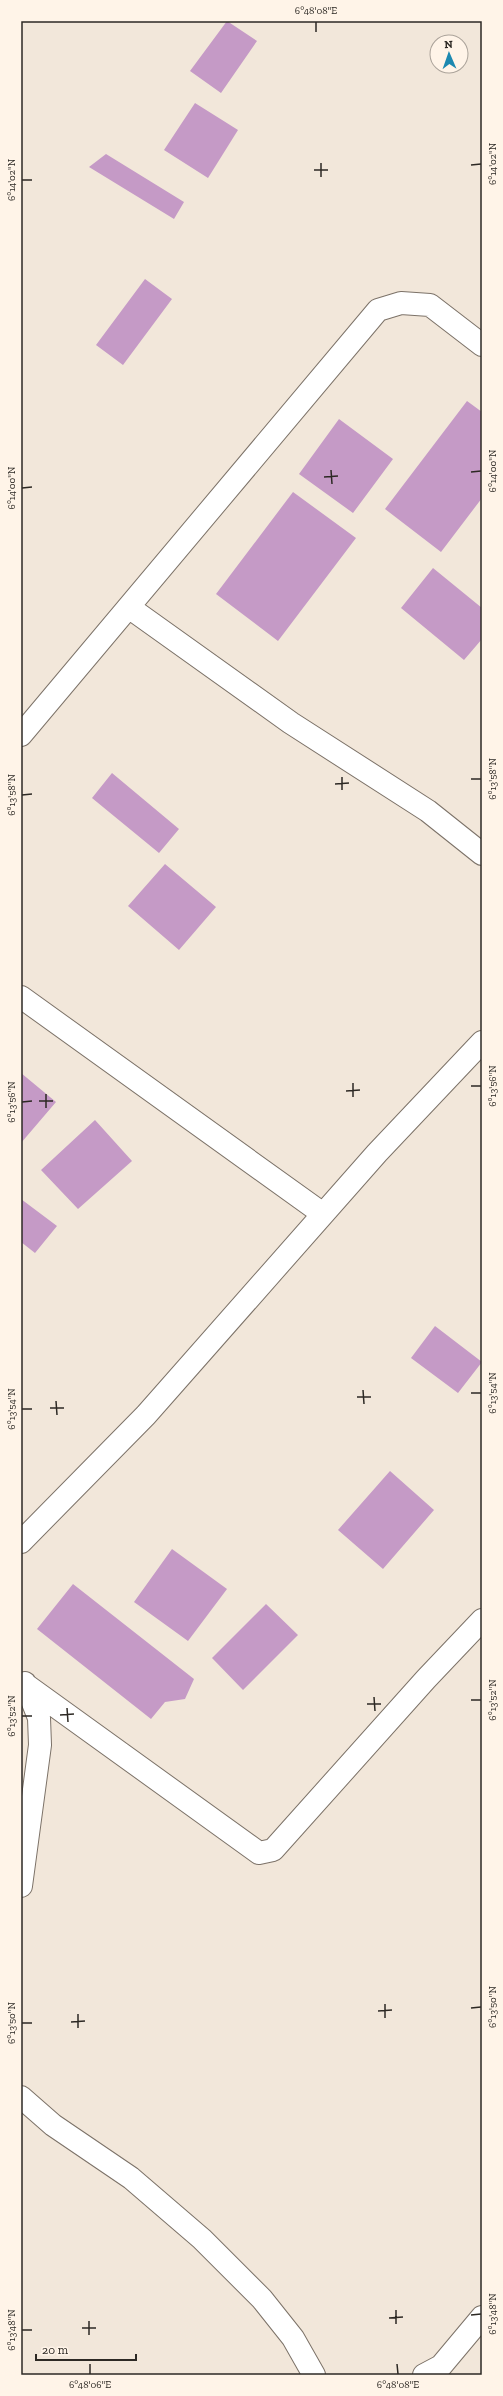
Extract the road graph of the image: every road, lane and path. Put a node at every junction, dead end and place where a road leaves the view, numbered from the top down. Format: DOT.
graph roads {
  1 [pos="482,345"];
  2 [pos="130,608"];
  3 [pos="21,735"];
  4 [pos="482,854"];
  5 [pos="21,997"];
  6 [pos="482,1042"];
  7 [pos="323,1214"];
  8 [pos="21,1542"];
  9 [pos="482,1620"];
  10 [pos="24,1679"];
  11 [pos="21,1886"];
  12 [pos="21,2097"];
  13 [pos="482,2317"];
  14 [pos="314,2375"];
  15 [pos="424,2375"];
  1 -- 2 [label="street"];
  2 -- 3 [label="street"];
  2 -- 4 [label="street"];
  5 -- 7 [label="street"];
  6 -- 7 [label="street"];
  7 -- 8 [label="street"];
  9 -- 10 [label="street"];
  10 -- 11 [label="street"];
  12 -- 14 [label="street"];
  13 -- 15 [label="street"];
}
